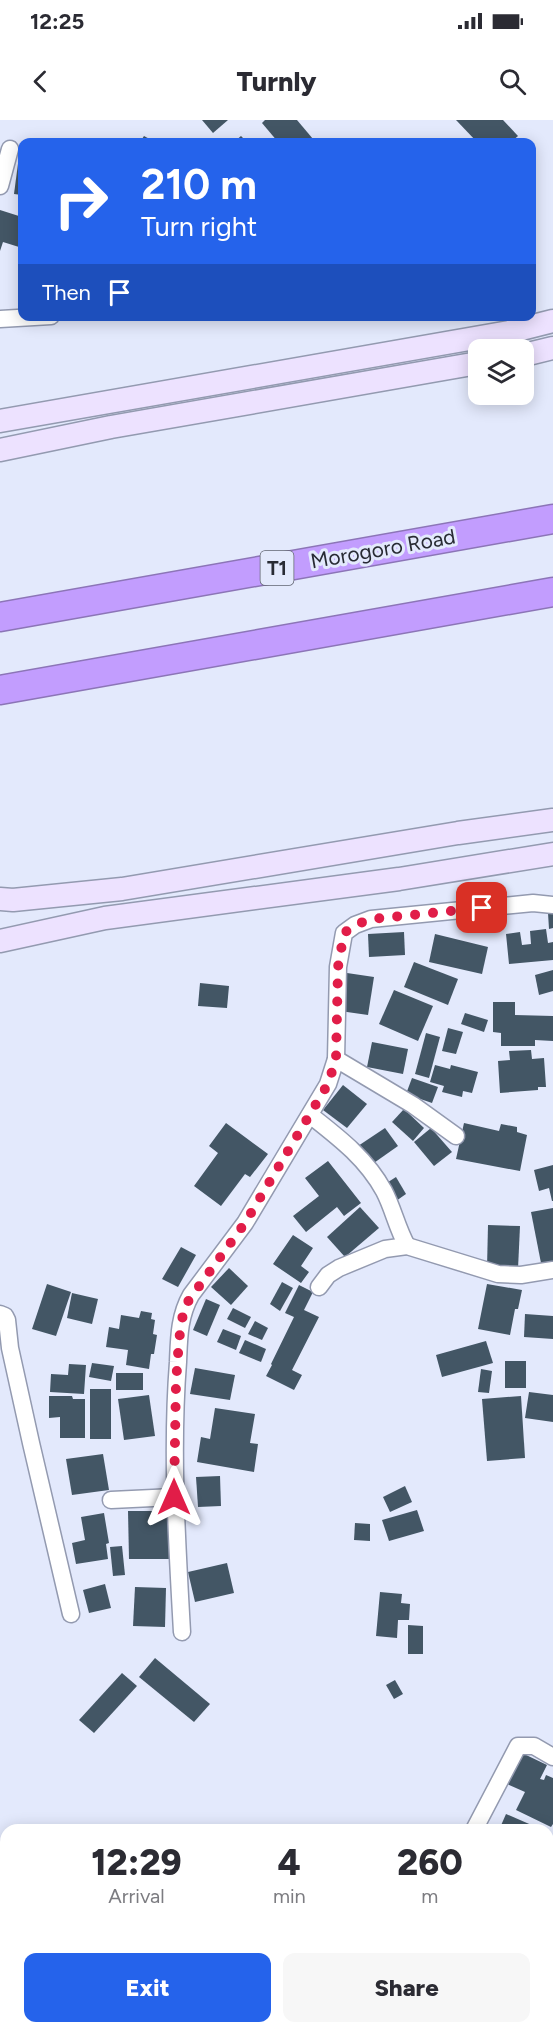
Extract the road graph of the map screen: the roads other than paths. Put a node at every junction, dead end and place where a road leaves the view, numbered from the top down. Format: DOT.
graph roads {
  1 [pos="10,149"];
  2 [pos="0,186"];
  3 [pos="18,318"];
  4 [pos="0,319"];
  5 [pos="553,321"];
  6 [pos="553,348"];
  7 [pos="534,353"];
  8 [pos="468,365"];
  9 [pos="0,421"];
  10 [pos="0,450"];
  11 [pos="553,519"];
  12 [pos="553,592"];
  13 [pos="0,617"];
  14 [pos="0,690"];
  15 [pos="553,820"];
  16 [pos="553,854"];
  17 [pos="0,900"];
  18 [pos="553,905"];
  19 [pos="0,941"];
  20 [pos="336,1059"];
  21 [pos="310,1114"];
  22 [pos="456,1136"];
  23 [pos="407,1246"];
  24 [pos="553,1270"];
  25 [pos="319,1287"];
  26 [pos="0,1314"];
  27 [pos="174,1497"];
  28 [pos="111,1500"];
  29 [pos="71,1614"];
  30 [pos="182,1632"];
  31 [pos="553,1757"];
  32 [pos="477,1824"];
  1 -- 2 [label="street"];
  3 -- 4 [label="street"];
  5 -- 9 [label="street"];
  6 -- 7 [label="street"];
  8 -- 10 [label="street"];
  11 -- 13 [label="highway, Morogoro Road / T1"];
  12 -- 14 [label="highway"];
  15 -- 17 [label="street"];
  16 -- 19 [label="street"];
  18 -- 20 [label="street"];
  20 -- 21 [label="street"];
  20 -- 22 [label="street"];
  21 -- 23 [label="street"];
  21 -- 27 [label="street"];
  23 -- 24 [label="street"];
  23 -- 25 [label="street"];
  26 -- 29 [label="street"];
  27 -- 28 [label="street"];
  27 -- 30 [label="street"];
  31 -- 32 [label="street"];
}
